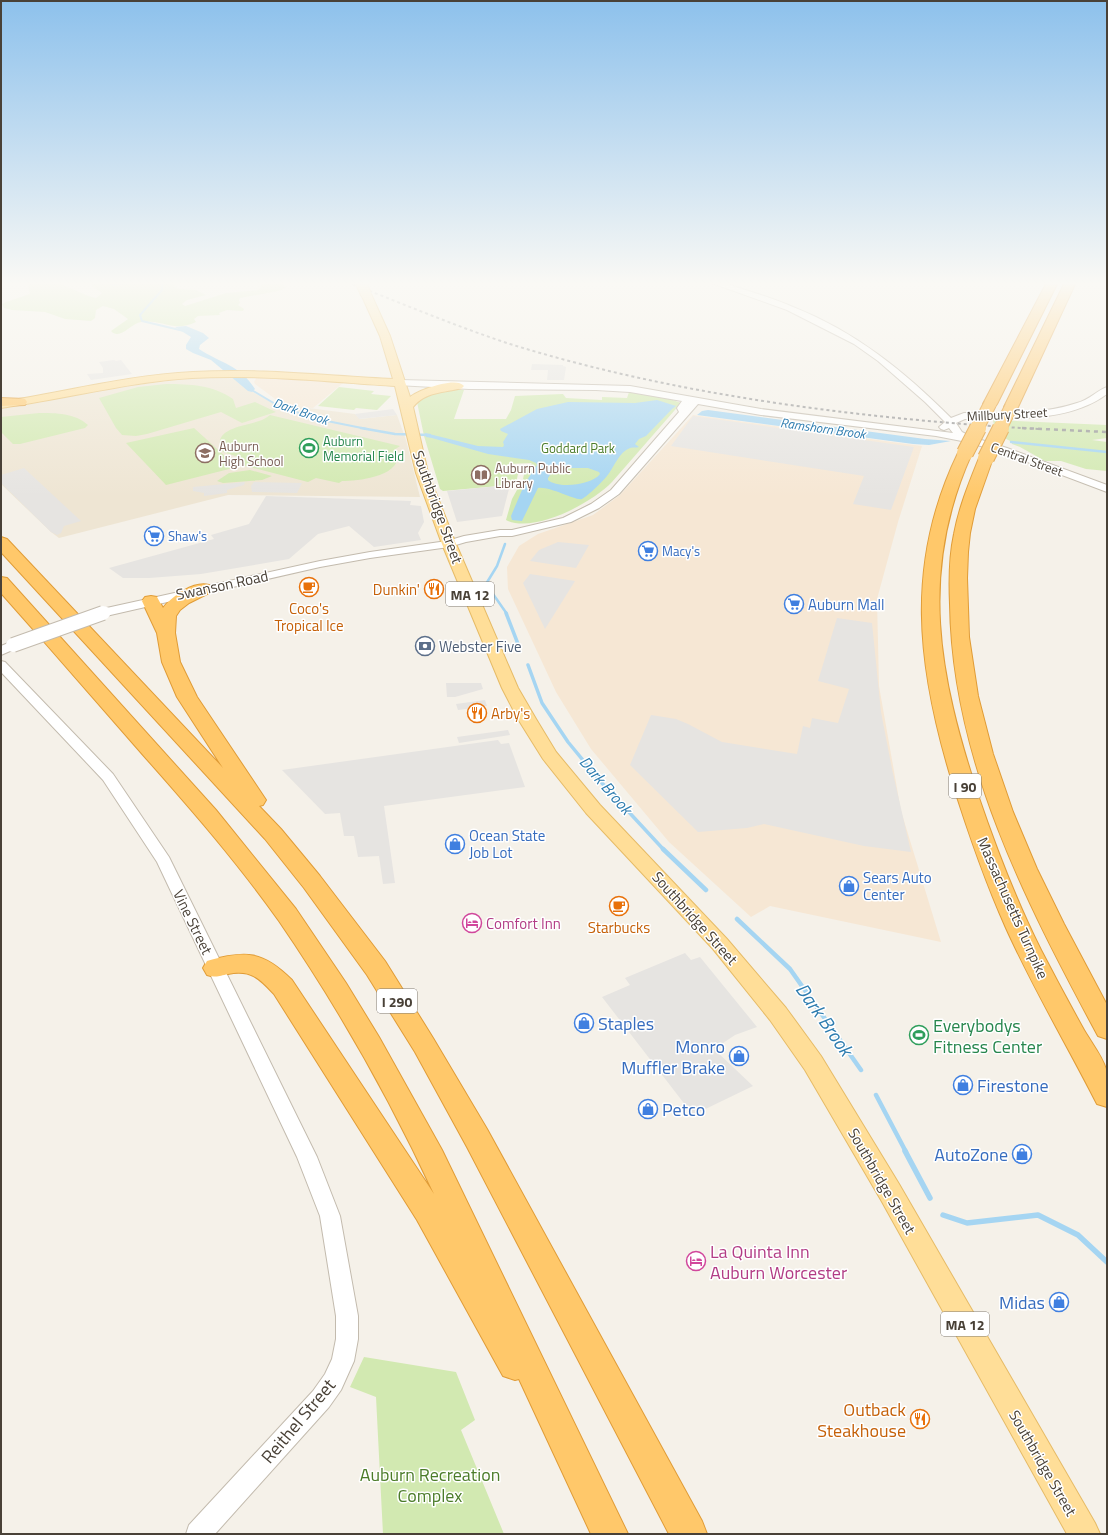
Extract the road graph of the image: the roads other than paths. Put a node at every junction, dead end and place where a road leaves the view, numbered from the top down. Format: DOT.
graph roads {
  1 [pos="391,354"];
  2 [pos="872,354"];
  3 [pos="1016,354"];
  4 [pos="1037,354"];
  5 [pos="400,384"];
  6 [pos="458,386"];
  7 [pos="1107,390"];
  8 [pos="694,400"];
  9 [pos="20,402"];
  10 [pos="1,403"];
  11 [pos="935,406"];
  12 [pos="407,407"];
  13 [pos="972,415"];
  14 [pos="951,423"];
  15 [pos="917,431"];
  16 [pos="967,446"];
  17 [pos="1107,489"];
  18 [pos="1,542"];
  19 [pos="449,544"];
  20 [pos="1,582"];
  21 [pos="203,589"];
  22 [pos="151,601"];
  23 [pos="166,633"];
  24 [pos="1,651"];
  25 [pos="1,665"];
  26 [pos="273,834"];
  27 [pos="216,968"];
  28 [pos="1107,1029"];
  29 [pos="1107,1096"];
  30 [pos="330,1216"];
  31 [pos="603,1520"];
  32 [pos="198,1534"];
  33 [pos="689,1534"];
  34 [pos="1084,1534"];
  1 -- 5 [label="main road, Southbridge Street / MA 12, bridge"];
  2 -- 11 [label="street, Central Street"];
  3 -- 16 [label="highway, Massachusetts Turnpike / I 90, bridge"];
  4 -- 28 [label="highway, Massachusetts Turnpike / I 90, bridge"];
  5 -- 6 [label="street"];
  5 -- 9 [label="main road"];
  5 -- 12 [label="main road, Southbridge Street / MA 12"];
  6 -- 8 [label="street"];
  6 -- 12 [label="main road"];
  7 -- 13 [label="street, Millbury Street"];
  8 -- 15 [label="street"];
  8 -- 19 [label="street, Swanson Road"];
  9 -- 10 [label="highway"];
  11 -- 13 [label="street"];
  11 -- 14 [label="street, Central Street"];
  12 -- 19 [label="main road, Southbridge Street / MA 12"];
  13 -- 14 [label="street, Millbury Street"];
  14 -- 15 [label="street, Millbury Street"];
  14 -- 16 [label="street, Central Street"];
  15 -- 16 [label="street"];
  16 -- 17 [label="street, Central Street"];
  16 -- 29 [label="highway, Massachusetts Turnpike / I 90"];
  18 -- 26 [label="highway, I 290"];
  19 -- 21 [label="street, Swanson Road"];
  19 -- 34 [label="main road, Southbridge Street / MA 12"];
  20 -- 31 [label="highway, I 290"];
  21 -- 22 [label="street, Swanson Road"];
  21 -- 23 [label="highway"];
  22 -- 23 [label="highway"];
  22 -- 24 [label="street, Swanson Road, bridge"];
  23 -- 26 [label="highway"];
  25 -- 27 [label="street, Vine Street"];
  26 -- 33 [label="highway, I 290"];
  27 -- 30 [label="street, Vine Street"];
  27 -- 31 [label="highway"];
  30 -- 32 [label="street, Reithel Street"];
}
